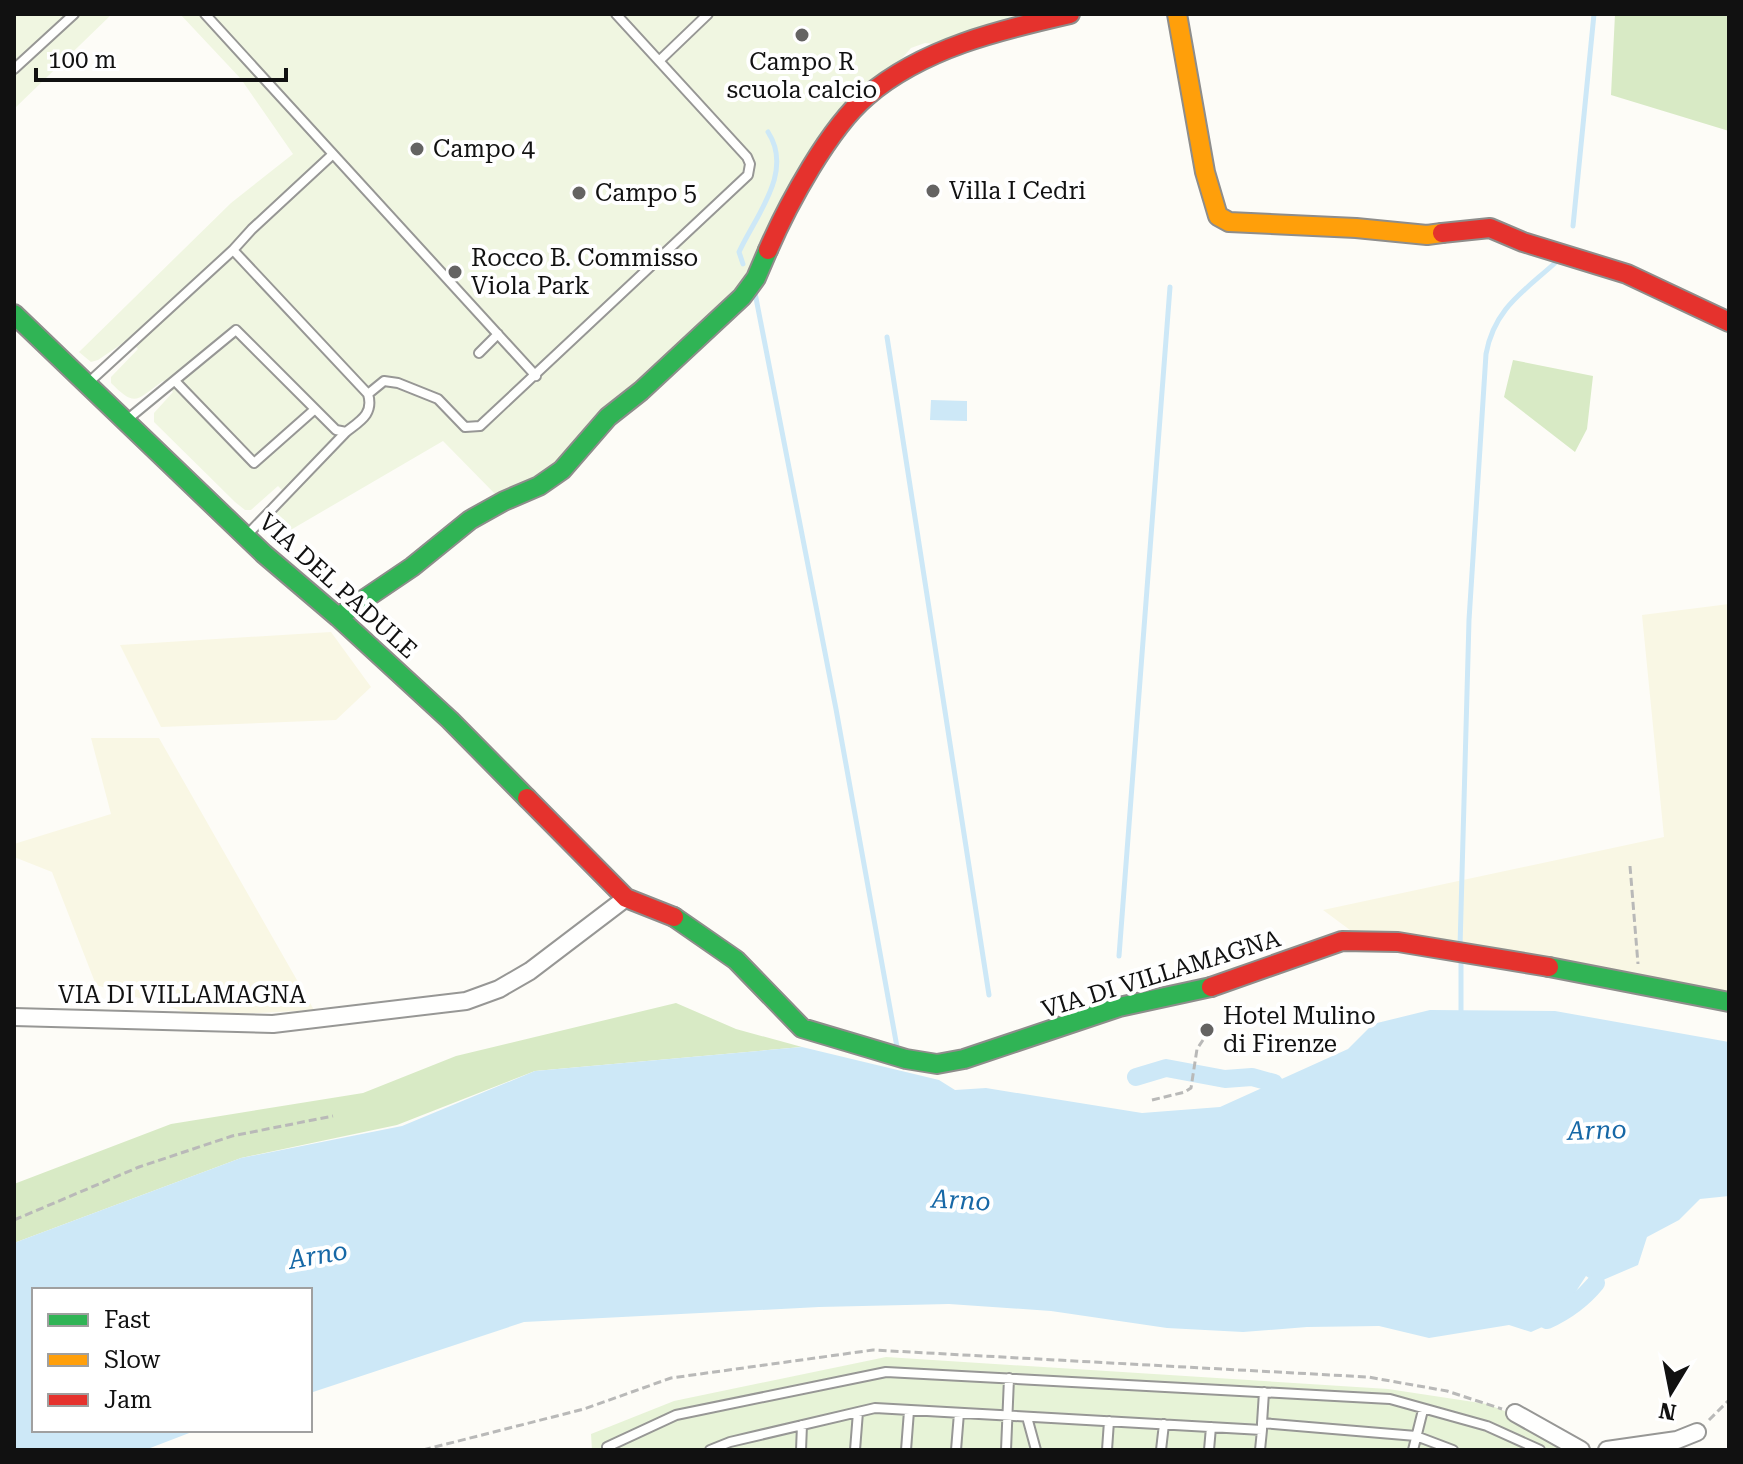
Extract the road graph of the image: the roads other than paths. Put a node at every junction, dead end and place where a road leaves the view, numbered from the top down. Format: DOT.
graph roads {
  1 [pos="74,14"];
  2 [pos="205,14"];
  3 [pos="616,14"];
  4 [pos="708,14"];
  5 [pos="1070,14"];
  6 [pos="1177,14"];
  7 [pos="659,61"];
  8 [pos="14,69"];
  9 [pos="333,154"];
  10 [pos="233,250"];
  11 [pos="14,314"];
  12 [pos="1729,322"];
  13 [pos="498,334"];
  14 [pos="479,353"];
  15 [pos="536,376"];
  16 [pos="175,381"];
  17 [pos="88,384"];
  18 [pos="368,394"];
  19 [pos="314,410"];
  20 [pos="126,420"];
  21 [pos="346,432"];
  22 [pos="245,536"];
  23 [pos="338,617"];
  24 [pos="626,898"];
  25 [pos="1729,1002"];
  26 [pos="14,1017"];
  27 [pos="1009,1378"];
  28 [pos="1264,1392"];
  29 [pos="1423,1410"];
  30 [pos="909,1411"];
  31 [pos="858,1412"];
  32 [pos="959,1413"];
  33 [pos="1515,1413"];
  34 [pos="1008,1416"];
  35 [pos="1027,1417"];
  36 [pos="1109,1421"];
  37 [pos="1164,1424"];
  38 [pos="802,1425"];
  39 [pos="1262,1426"];
  40 [pos="1211,1427"];
  41 [pos="1697,1432"];
  42 [pos="1416,1436"];
  43 [pos="751,1437"];
  44 [pos="607,1447"];
  45 [pos="710,1450"];
  46 [pos="750,1450"];
  47 [pos="801,1450"];
  48 [pos="855,1450"];
  49 [pos="906,1450"];
  50 [pos="956,1450"];
  51 [pos="1006,1450"];
  52 [pos="1036,1450"];
  53 [pos="1107,1450"];
  54 [pos="1161,1450"];
  55 [pos="1209,1450"];
  56 [pos="1260,1450"];
  57 [pos="1413,1450"];
  58 [pos="1453,1450"];
  59 [pos="1540,1450"];
  60 [pos="1581,1450"];
  61 [pos="1607,1450"];
  1 -- 8 [label="lane"];
  2 -- 9 [label="lane"];
  3 -- 7 [label="lane"];
  4 -- 7 [label="lane"];
  5 -- 23 [label="street"];
  6 -- 12 [label="street"];
  7 -- 15 [label="lane"];
  9 -- 10 [label="lane"];
  9 -- 13 [label="lane"];
  10 -- 17 [label="lane"];
  10 -- 18 [label="lane"];
  11 -- 17 [label="street, VIA DEL PADULE"];
  13 -- 14 [label="lane"];
  13 -- 15 [label="lane"];
  15 -- 18 [label="lane"];
  16 -- 19 [label="lane"];
  16 -- 19 [label="lane"];
  16 -- 20 [label="lane"];
  17 -- 20 [label="street, VIA DEL PADULE"];
  18 -- 21 [label="lane"];
  19 -- 21 [label="lane"];
  20 -- 22 [label="street, VIA DEL PADULE"];
  21 -- 22 [label="lane"];
  22 -- 23 [label="street, VIA DEL PADULE"];
  23 -- 24 [label="street, VIA DEL PADULE"];
  24 -- 25 [label="street, VIA DI VILLAMAGNA"];
  24 -- 26 [label="street, VIA DI VILLAMAGNA"];
  27 -- 28 [label="lane"];
  27 -- 34 [label="lane"];
  27 -- 44 [label="lane"];
  28 -- 29 [label="lane"];
  28 -- 39 [label="lane"];
  29 -- 42 [label="lane"];
  29 -- 59 [label="lane"];
  30 -- 31 [label="lane"];
  30 -- 32 [label="lane"];
  30 -- 49 [label="lane"];
  31 -- 38 [label="lane"];
  31 -- 48 [label="lane"];
  32 -- 34 [label="lane"];
  32 -- 50 [label="lane"];
  33 -- 60 [label="street"];
  34 -- 35 [label="lane"];
  34 -- 51 [label="lane"];
  35 -- 36 [label="lane"];
  35 -- 52 [label="lane"];
  36 -- 37 [label="lane"];
  36 -- 53 [label="lane"];
  37 -- 40 [label="lane"];
  37 -- 54 [label="lane"];
  38 -- 43 [label="lane"];
  38 -- 47 [label="lane"];
  39 -- 40 [label="lane"];
  39 -- 42 [label="lane"];
  39 -- 56 [label="lane"];
  40 -- 55 [label="lane"];
  41 -- 61 [label="street"];
  42 -- 57 [label="lane"];
  42 -- 58 [label="lane"];
  43 -- 45 [label="lane"];
  43 -- 46 [label="lane"];
}
